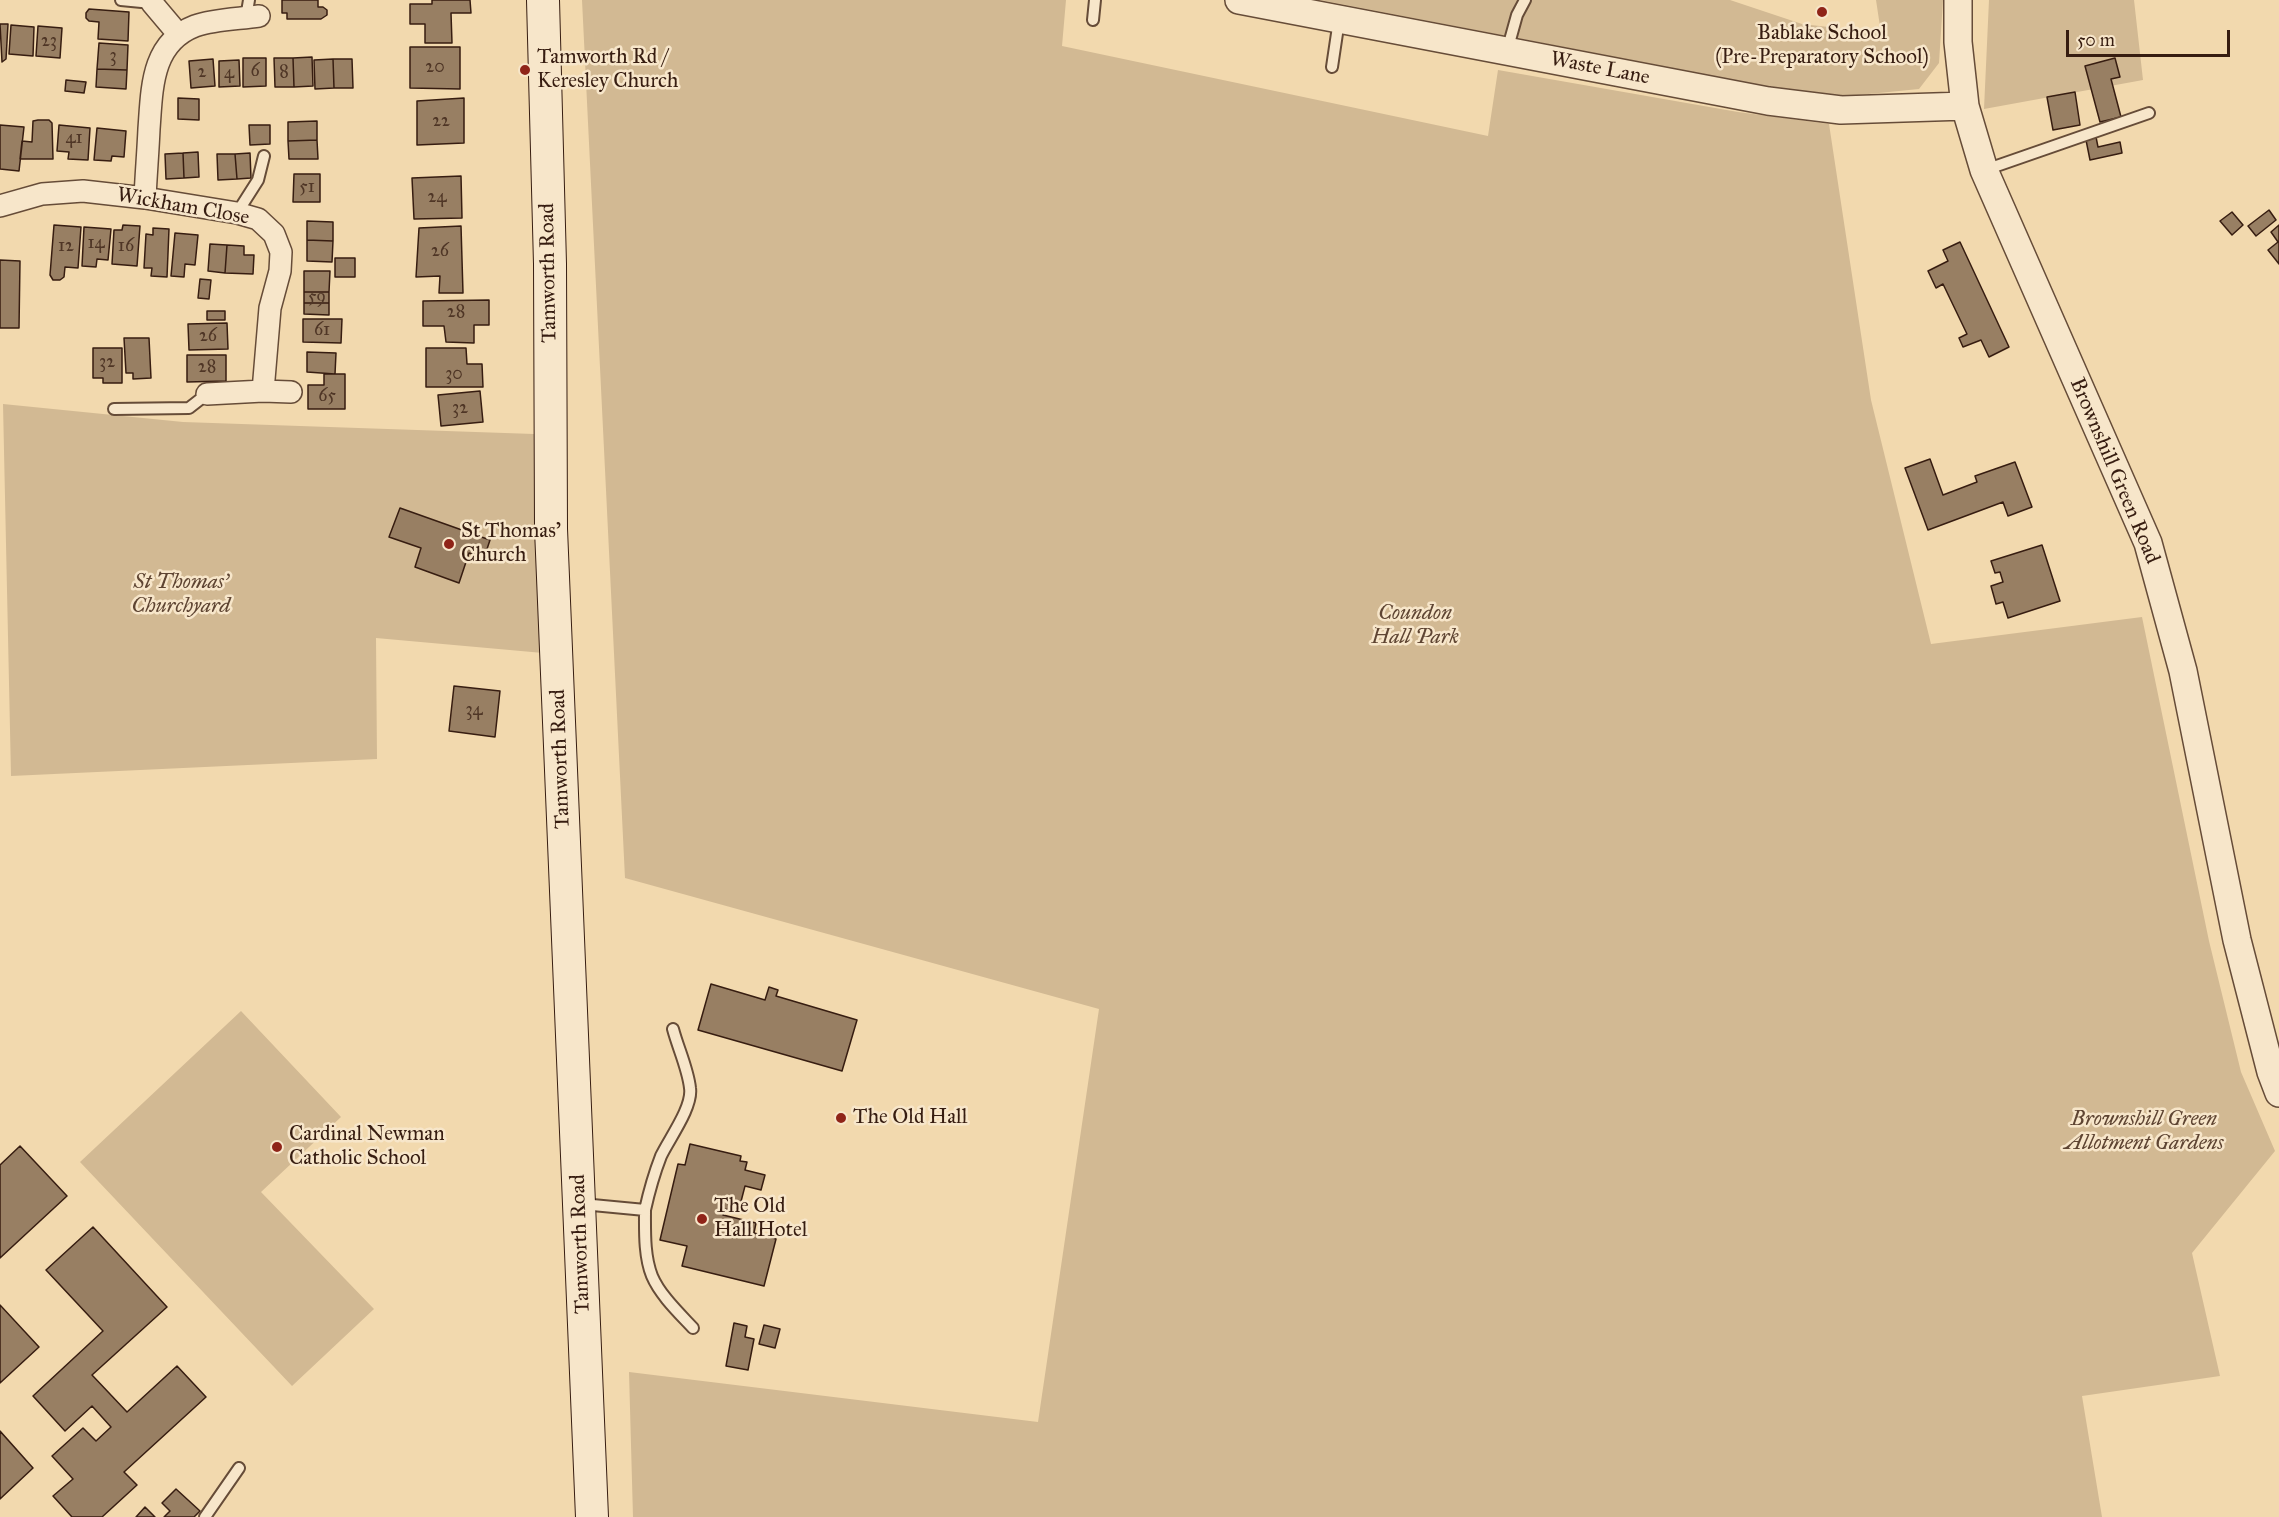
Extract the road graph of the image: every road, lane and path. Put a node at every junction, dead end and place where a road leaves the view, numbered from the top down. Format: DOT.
graph roads {
  1 [pos="121,0"];
  2 [pos="543,0"];
  3 [pos="1095,0"];
  4 [pos="1239,0"];
  5 [pos="1525,0"];
  6 [pos="1958,0"];
  7 [pos="152,3"];
  8 [pos="251,11"];
  9 [pos="1093,20"];
  10 [pos="1339,20"];
  11 [pos="179,34"];
  12 [pos="1507,51"];
  13 [pos="1332,67"];
  14 [pos="1965,106"];
  15 [pos="2149,113"];
  16 [pos="264,156"];
  17 [pos="1984,170"];
  18 [pos="144,198"];
  19 [pos="0,206"];
  20 [pos="237,213"];
  21 [pos="263,391"];
  22 [pos="291,392"];
  23 [pos="207,394"];
  24 [pos="114,409"];
  25 [pos="674,1029"];
  26 [pos="2279,1093"];
  27 [pos="579,1203"];
  28 [pos="645,1210"];
  29 [pos="693,1328"];
  30 [pos="239,1468"];
  31 [pos="206,1517"];
  32 [pos="592,1517"];
  1 -- 7 [label="lane"];
  2 -- 27 [label="main road, Tamworth Road"];
  3 -- 9 [label="lane"];
  4 -- 10 [label="street, Waste Lane"];
  5 -- 12 [label="lane"];
  6 -- 14 [label="street, Brownshill Green Road"];
  7 -- 11 [label="street"];
  8 -- 11 [label="street"];
  10 -- 12 [label="street, Waste Lane"];
  10 -- 13 [label="lane"];
  11 -- 18 [label="street"];
  12 -- 14 [label="street, Waste Lane"];
  14 -- 17 [label="street, Brownshill Green Road"];
  15 -- 17 [label="lane"];
  16 -- 20 [label="lane"];
  17 -- 26 [label="street, Brownshill Green Road"];
  18 -- 19 [label="street, Wickham Close"];
  18 -- 20 [label="street, Wickham Close"];
  20 -- 21 [label="street, Wickham Close"];
  21 -- 22 [label="street"];
  21 -- 23 [label="street"];
  23 -- 24 [label="lane"];
  25 -- 28 [label="lane"];
  27 -- 28 [label="lane"];
  27 -- 32 [label="main road, Tamworth Road"];
  28 -- 29 [label="lane"];
  30 -- 31 [label="lane"];
}
